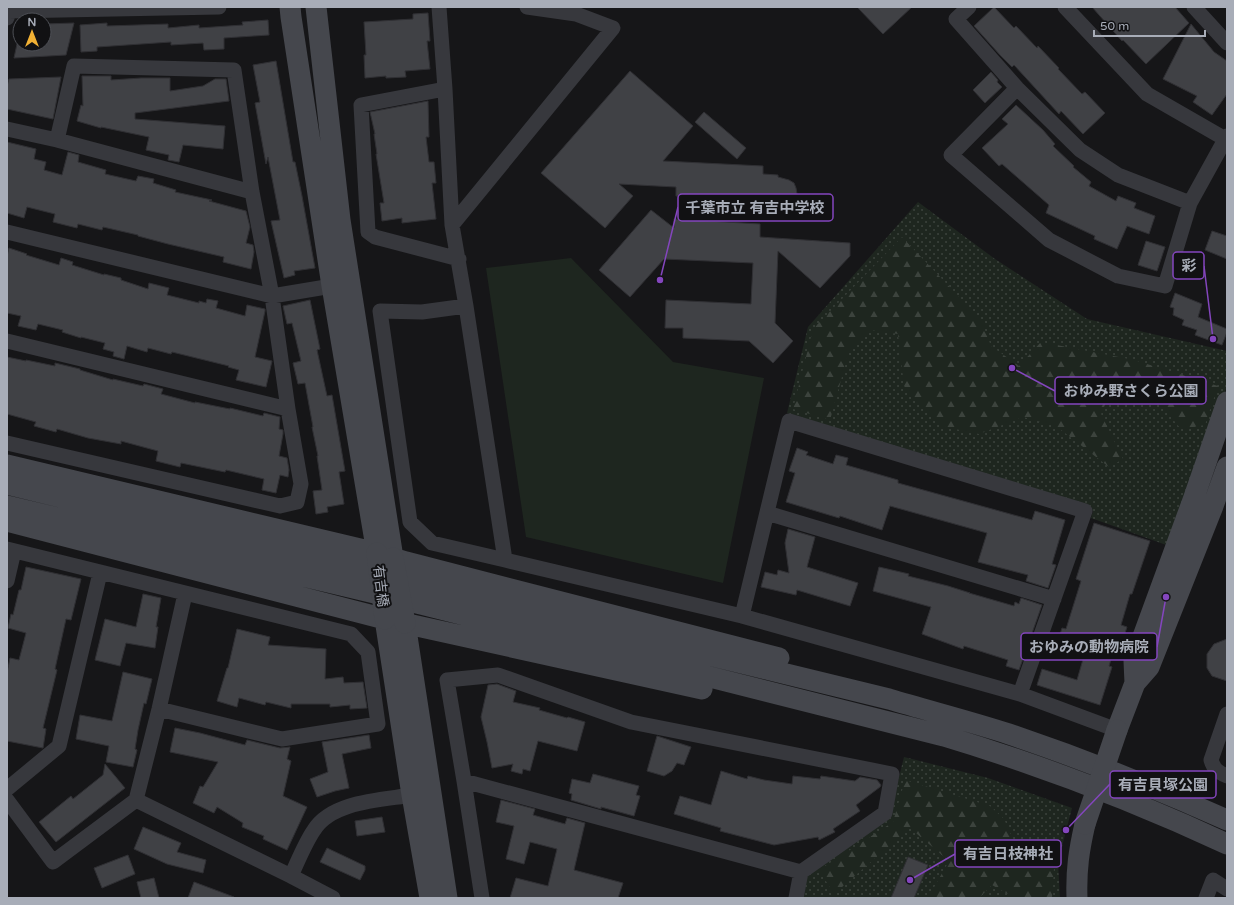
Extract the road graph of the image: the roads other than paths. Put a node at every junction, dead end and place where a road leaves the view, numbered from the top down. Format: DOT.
graph roads {
  1 [pos="219,7"];
  2 [pos="439,7"];
  3 [pos="527,7"];
  4 [pos="969,7"];
  5 [pos="1065,7"];
  6 [pos="1194,7"];
  7 [pos="290,12"];
  8 [pos="317,15"];
  9 [pos="7,18"];
  10 [pos="1227,43"];
  11 [pos="446,88"];
  12 [pos="1017,88"];
  13 [pos="7,129"];
  14 [pos="1226,139"];
  15 [pos="57,140"];
  16 [pos="252,192"];
  17 [pos="1190,202"];
  18 [pos="452,225"];
  19 [pos="7,232"];
  20 [pos="458,259"];
  21 [pos="332,286"];
  22 [pos="272,296"];
  23 [pos="466,306"];
  24 [pos="7,341"];
  25 [pos="288,409"];
  26 [pos="1224,409"];
  27 [pos="7,443"];
  28 [pos="7,465"];
  29 [pos="1227,467"];
  30 [pos="7,484"];
  31 [pos="1193,500"];
  32 [pos="7,506"];
  33 [pos="1220,509"];
  34 [pos="767,514"];
  35 [pos="7,521"];
  36 [pos="10,550"];
  37 [pos="385,556"];
  38 [pos="505,560"];
  39 [pos="100,573"];
  40 [pos="7,580"];
  41 [pos="185,594"];
  42 [pos="1054,599"];
  43 [pos="742,616"];
  44 [pos="395,621"];
  45 [pos="1135,684"];
  46 [pos="1020,694"];
  47 [pos="889,699"];
  48 [pos="159,709"];
  49 [pos="857,713"];
  50 [pos="1227,714"];
  51 [pos="1117,730"];
  52 [pos="1227,776"];
  53 [pos="464,781"];
  54 [pos="7,789"];
  55 [pos="412,796"];
  56 [pos="7,800"];
  57 [pos="136,800"];
  58 [pos="1227,820"];
  59 [pos="1227,844"];
  60 [pos="800,872"];
  61 [pos="291,876"];
  62 [pos="1227,889"];
  63 [pos="333,898"];
  64 [pos="430,898"];
  65 [pos="447,898"];
  66 [pos="482,898"];
  67 [pos="796,898"];
  68 [pos="1077,898"];
  69 [pos="1206,898"];
  1 -- 9 [label="street"];
  2 -- 11 [label="street"];
  3 -- 18 [label="street"];
  4 -- 12 [label="street"];
  5 -- 14 [label="street"];
  6 -- 10 [label="street"];
  7 -- 21 [label="street"];
  8 -- 37 [label="street"];
  11 -- 18 [label="street"];
  11 -- 20 [label="street"];
  12 -- 17 [label="street"];
  12 -- 17 [label="street"];
  13 -- 15 [label="street"];
  14 -- 17 [label="street"];
  15 -- 16 [label="street"];
  15 -- 16 [label="street"];
  16 -- 22 [label="street"];
  18 -- 20 [label="street"];
  19 -- 22 [label="street"];
  20 -- 23 [label="street"];
  21 -- 22 [label="street"];
  21 -- 37 [label="street"];
  22 -- 25 [label="street"];
  23 -- 38 [label="street"];
  23 -- 38 [label="street"];
  24 -- 25 [label="street"];
  25 -- 27 [label="street"];
  26 -- 31 [label="street"];
  28 -- 37 [label="street"];
  29 -- 33 [label="street"];
  30 -- 47 [label="street"];
  31 -- 33 [label="street"];
  31 -- 45 [label="street"];
  32 -- 49 [label="street"];
  33 -- 45 [label="street"];
  34 -- 42 [label="street"];
  34 -- 42 [label="street"];
  34 -- 43 [label="street"];
  35 -- 44 [label="street"];
  36 -- 39 [label="street"];
  36 -- 40 [label="street"];
  37 -- 44 [label="street, 有吉橋, bridge"];
  37 -- 47 [label="street"];
  38 -- 43 [label="street"];
  39 -- 41 [label="street"];
  39 -- 54 [label="street"];
  41 -- 48 [label="street"];
  41 -- 48 [label="street"];
  42 -- 46 [label="street"];
  43 -- 46 [label="street"];
  44 -- 49 [label="street"];
  44 -- 55 [label="street"];
  44 -- 65 [label="street"];
  45 -- 51 [label="street"];
  46 -- 51 [label="street"];
  47 -- 58 [label="street"];
  48 -- 57 [label="street"];
  49 -- 59 [label="street"];
  50 -- 52 [label="street"];
  51 -- 68 [label="street, bridge"];
  53 -- 60 [label="street"];
  53 -- 60 [label="street"];
  53 -- 66 [label="street"];
  55 -- 61 [label="street"];
  55 -- 64 [label="street"];
  56 -- 57 [label="street"];
  57 -- 61 [label="street"];
  60 -- 67 [label="street"];
  61 -- 63 [label="street"];
  62 -- 69 [label="street"];
}
